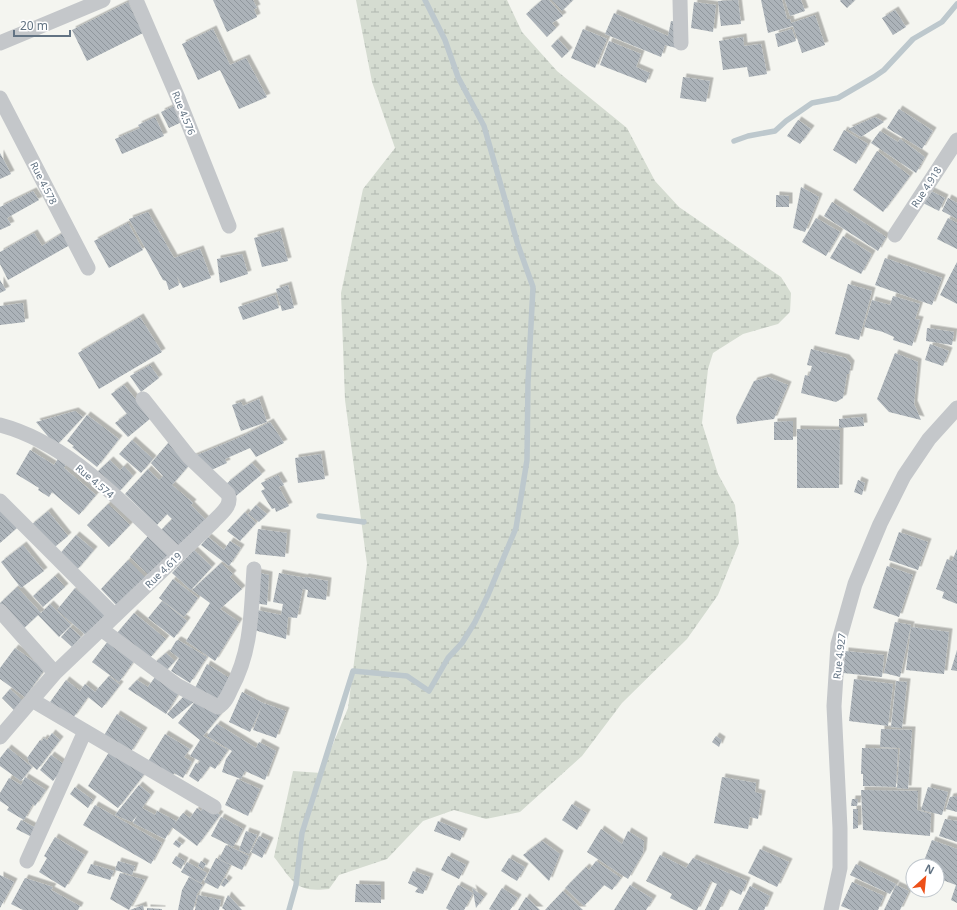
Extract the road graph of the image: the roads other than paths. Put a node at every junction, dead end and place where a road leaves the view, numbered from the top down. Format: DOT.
graph roads {
  1 [pos="103,0"];
  2 [pos="136,0"];
  3 [pos="680,0"];
  4 [pos="0,43"];
  5 [pos="681,43"];
  6 [pos="0,98"];
  7 [pos="957,140"];
  8 [pos="229,226"];
  9 [pos="895,235"];
  10 [pos="88,268"];
  11 [pos="143,398"];
  12 [pos="957,408"];
  13 [pos="0,425"];
  14 [pos="0,501"];
  15 [pos="178,555"];
  16 [pos="254,569"];
  17 [pos="0,611"];
  18 [pos="115,616"];
  19 [pos="101,629"];
  20 [pos="55,673"];
  21 [pos="32,700"];
  22 [pos="85,731"];
  23 [pos="0,737"];
  24 [pos="214,806"];
  25 [pos="27,861"];
  26 [pos="831,910"];
  1 -- 4 [label="street"];
  2 -- 8 [label="street, Rue 4.576"];
  3 -- 5 [label="street"];
  6 -- 10 [label="street, Rue 4.578"];
  7 -- 9 [label="street, Rue 4.918"];
  11 -- 15 [label="street, Rue 4.619"];
  12 -- 26 [label="street, Rue 4.927"];
  13 -- 15 [label="street, Rue 4.574"];
  14 -- 18 [label="street"];
  15 -- 18 [label="street, Rue 4.619"];
  16 -- 19 [label="street"];
  17 -- 20 [label="street"];
  18 -- 19 [label="street, Rue 4.619"];
  19 -- 20 [label="street, Rue 4.619"];
  20 -- 21 [label="street, Rue 4.619"];
  21 -- 22 [label="street"];
  21 -- 23 [label="street, Rue 4.619"];
  22 -- 24 [label="street"];
  22 -- 25 [label="street"];
}
